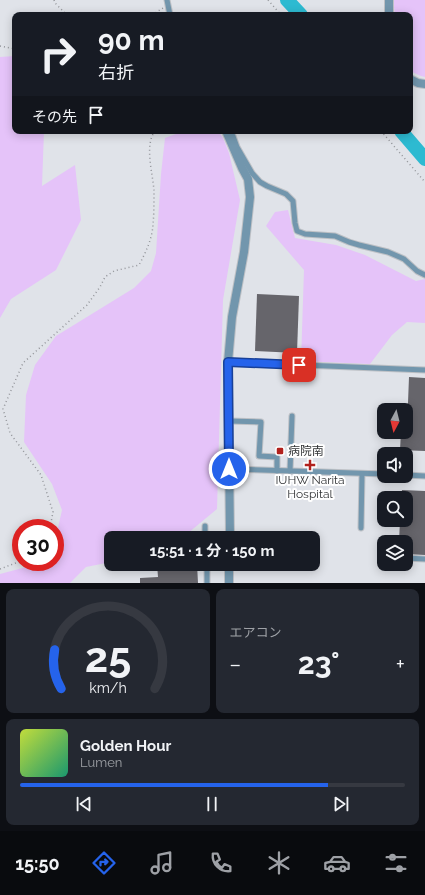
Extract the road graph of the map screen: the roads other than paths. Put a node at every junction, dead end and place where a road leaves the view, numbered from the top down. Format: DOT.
graph roads {
  1 [pos="388,0"];
  2 [pos="167,2"];
  3 [pos="169,12"];
  4 [pos="389,12"];
  5 [pos="413,81"];
  6 [pos="425,84"];
  7 [pos="227,134"];
  8 [pos="230,134"];
  9 [pos="425,275"];
  10 [pos="228,362"];
  11 [pos="425,370"];
  12 [pos="292,416"];
  13 [pos="228,421"];
  14 [pos="229,469"];
  15 [pos="277,471"];
  16 [pos="290,471"];
  17 [pos="362,474"];
  18 [pos="377,474"];
  19 [pos="413,475"];
  20 [pos="425,476"];
  21 [pos="205,526"];
  22 [pos="361,528"];
  23 [pos="205,531"];
  24 [pos="230,531"];
  25 [pos="413,558"];
  26 [pos="425,559"];
  27 [pos="206,571"];
  28 [pos="229,571"];
  29 [pos="207,583"];
  30 [pos="229,583"];
  1 -- 4 [label="street"];
  2 -- 3 [label="lane"];
  5 -- 6 [label="street"];
  7 -- 10 [label="street"];
  8 -- 9 [label="lane"];
  10 -- 11 [label="lane"];
  10 -- 13 [label="street"];
  12 -- 16 [label="lane"];
  13 -- 14 [label="street"];
  13 -- 15 [label="lane"];
  14 -- 15 [label="lane"];
  14 -- 24 [label="street"];
  15 -- 16 [label="lane"];
  16 -- 17 [label="lane"];
  17 -- 18 [label="lane"];
  17 -- 22 [label="lane"];
  19 -- 20 [label="lane"];
  21 -- 23 [label="lane"];
  25 -- 26 [label="lane"];
  27 -- 29 [label="lane"];
  28 -- 30 [label="street"];
}
